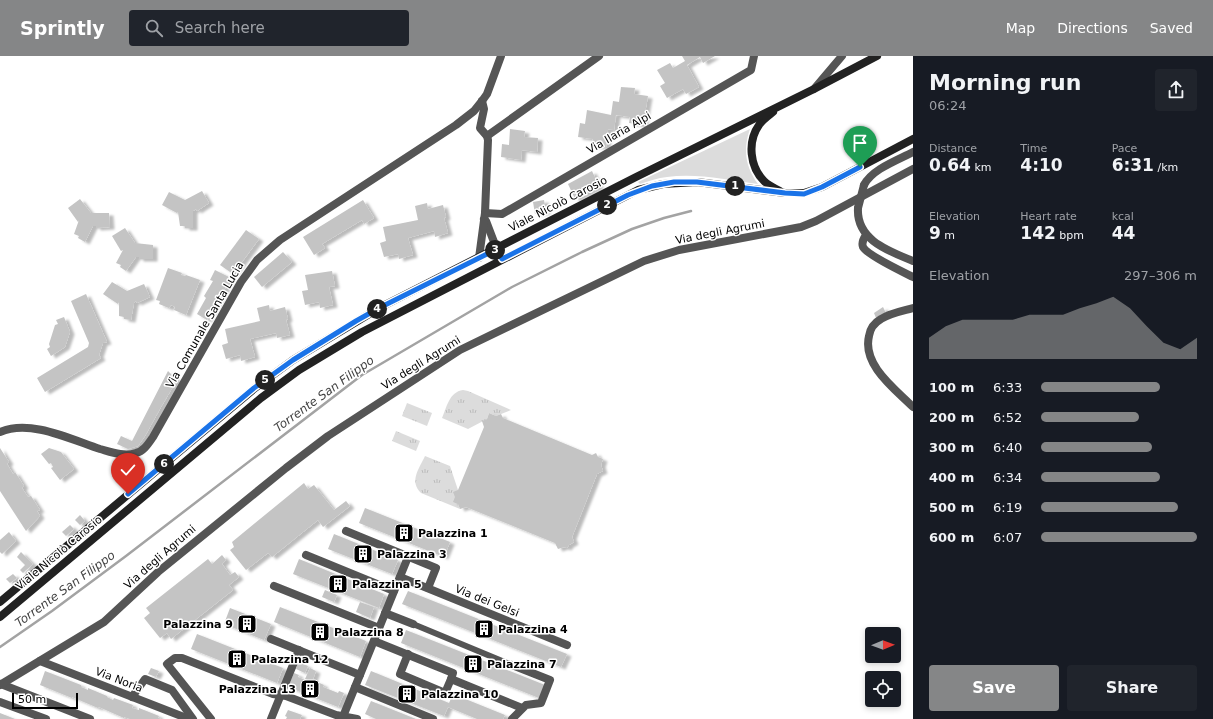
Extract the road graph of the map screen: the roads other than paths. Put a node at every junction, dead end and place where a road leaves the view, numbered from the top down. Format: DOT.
graph roads {
  1 [pos="502,56"];
  2 [pos="600,56"];
  3 [pos="754,56"];
  4 [pos="842,56"];
  5 [pos="872,56"];
  6 [pos="877,56"];
  7 [pos="814,89"];
  8 [pos="482,101"];
  9 [pos="781,105"];
  10 [pos="487,136"];
  11 [pos="913,139"];
  12 [pos="913,152"];
  13 [pos="913,169"];
  14 [pos="785,193"];
  15 [pos="485,216"];
  16 [pos="866,235"];
  17 [pos="497,249"];
  18 [pos="479,258"];
  19 [pos="502,259"];
  20 [pos="913,261"];
  21 [pos="913,277"];
  22 [pos="913,308"];
  23 [pos="913,407"];
  24 [pos="0,432"];
  25 [pos="346,531"];
  26 [pos="306,555"];
  27 [pos="408,556"];
  28 [pos="400,577"];
  29 [pos="274,586"];
  30 [pos="428,588"];
  31 [pos="394,591"];
  32 [pos="0,602"];
  33 [pos="385,613"];
  34 [pos="0,617"];
  35 [pos="413,624"];
  36 [pos="379,628"];
  37 [pos="271,639"];
  38 [pos="374,640"];
  39 [pos="567,645"];
  40 [pos="299,650"];
  41 [pos="408,654"];
  42 [pos="40,661"];
  43 [pos="512,665"];
  44 [pos="360,675"];
  45 [pos="451,679"];
  46 [pos="1,685"];
  47 [pos="355,688"];
  48 [pos="280,695"];
  49 [pos="132,697"];
  50 [pos="0,702"];
  51 [pos="524,706"];
  52 [pos="343,718"];
  53 [pos="46,719"];
  54 [pos="90,719"];
  55 [pos="189,719"];
  56 [pos="193,719"];
  57 [pos="211,719"];
  58 [pos="271,719"];
  59 [pos="357,719"];
  60 [pos="433,719"];
  61 [pos="512,719"];
  1 -- 8 [label="street, Via Comunale Santa Lucia"];
  2 -- 10 [label="street"];
  3 -- 15 [label="street, Via Ilaria Alpi"];
  4 -- 7 [label="street"];
  5 -- 6 [label="street"];
  6 -- 7 [label="main road, Viale Nicolò Carosio"];
  7 -- 9 [label="main road, Viale Nicolò Carosio"];
  8 -- 10 [label="street"];
  8 -- 24 [label="street, Via Comunale Santa Lucia"];
  9 -- 14 [label="main road"];
  9 -- 17 [label="main road, Viale Nicolò Carosio"];
  10 -- 15 [label="street"];
  11 -- 14 [label="main road, Viale Nicolò Carosio"];
  12 -- 16 [label="street, bridge"];
  13 -- 42 [label="street, Via degli Agrumi"];
  14 -- 19 [label="main road, Viale Nicolò Carosio"];
  15 -- 17 [label="street"];
  15 -- 18 [label="street"];
  16 -- 20 [label="street"];
  16 -- 21 [label="street"];
  17 -- 18 [label="main road, Viale Nicolò Carosio"];
  17 -- 19 [label="street"];
  18 -- 32 [label="main road, Viale Nicolò Carosio"];
  19 -- 34 [label="main road, Viale Nicolò Carosio"];
  22 -- 23 [label="street"];
  25 -- 27 [label="street"];
  26 -- 31 [label="street"];
  27 -- 28 [label="street"];
  27 -- 30 [label="street"];
  28 -- 30 [label="street, Via dei Gelsi"];
  28 -- 31 [label="street"];
  29 -- 36 [label="street"];
  30 -- 39 [label="street, Via dei Gelsi"];
  31 -- 33 [label="street"];
  33 -- 35 [label="street"];
  33 -- 36 [label="street"];
  35 -- 43 [label="street"];
  36 -- 38 [label="street"];
  37 -- 40 [label="street"];
  38 -- 41 [label="street"];
  38 -- 44 [label="street"];
  40 -- 44 [label="street"];
  40 -- 48 [label="street"];
  41 -- 45 [label="street"];
  41 -- 45 [label="street"];
  42 -- 46 [label="street, Via degli Agrumi"];
  42 -- 49 [label="street, Via Noria"];
  43 -- 51 [label="street"];
  44 -- 47 [label="street"];
  45 -- 51 [label="street"];
  46 -- 54 [label="street"];
  47 -- 52 [label="street"];
  47 -- 60 [label="street"];
  48 -- 52 [label="street"];
  48 -- 57 [label="street"];
  48 -- 58 [label="street"];
  49 -- 55 [label="street, Via Noria"];
  49 -- 56 [label="street"];
  50 -- 53 [label="street"];
  51 -- 61 [label="street"];
  52 -- 59 [label="street"];
}
